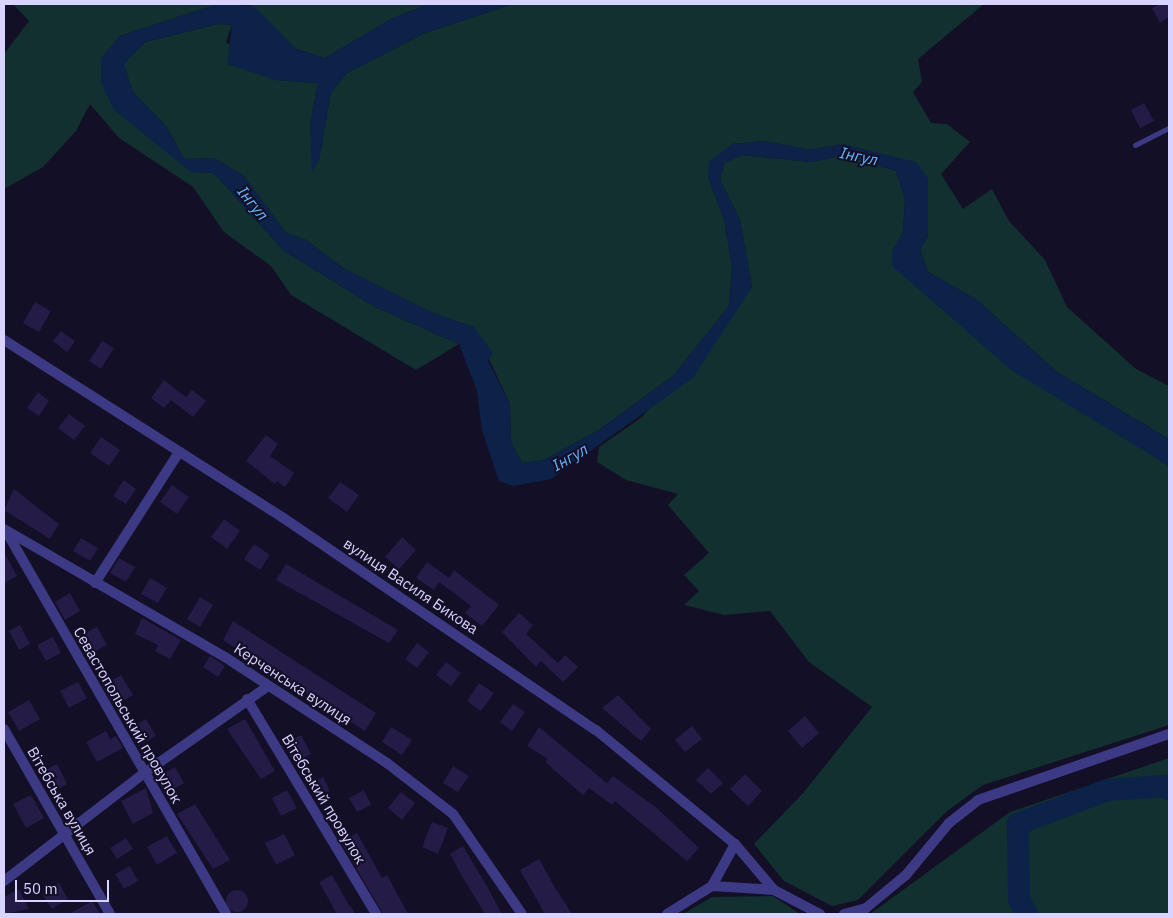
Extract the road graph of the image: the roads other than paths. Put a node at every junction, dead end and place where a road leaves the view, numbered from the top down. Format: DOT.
graph roads {
  1 [pos="1169,128"];
  2 [pos="1135,145"];
  3 [pos="4,340"];
  4 [pos="179,452"];
  5 [pos="5,529"];
  6 [pos="96,583"];
  7 [pos="266,686"];
  8 [pos="247,699"];
  9 [pos="4,729"];
  10 [pos="1169,734"];
  11 [pos="143,774"];
  12 [pos="64,834"];
  13 [pos="735,844"];
  14 [pos="4,882"];
  15 [pos="712,886"];
  16 [pos="774,890"];
  17 [pos="110,914"];
  18 [pos="226,914"];
  19 [pos="376,914"];
  20 [pos="522,914"];
  21 [pos="667,914"];
  22 [pos="820,914"];
  23 [pos="844,914"];
  1 -- 2 [label="lane"];
  3 -- 4 [label="street, вулиця Василя Бикова"];
  4 -- 6 [label="street"];
  4 -- 13 [label="street, вулиця Василя Бикова"];
  5 -- 6 [label="street, Керченська вулиця"];
  5 -- 11 [label="street, Севастопольський провулок"];
  6 -- 7 [label="street, Керченська вулиця"];
  7 -- 8 [label="street"];
  7 -- 20 [label="street, Керченська вулиця"];
  8 -- 11 [label="street"];
  8 -- 19 [label="street, Вітебський провулок"];
  9 -- 12 [label="street, Вітебська вулиця"];
  10 -- 23 [label="street"];
  11 -- 12 [label="street"];
  11 -- 18 [label="street, Севастопольський провулок"];
  12 -- 14 [label="street"];
  12 -- 17 [label="street, Вітебська вулиця"];
  13 -- 15 [label="street"];
  13 -- 16 [label="street, вулиця Василя Бикова"];
  15 -- 16 [label="street"];
  15 -- 21 [label="street"];
  16 -- 22 [label="street"];
}
